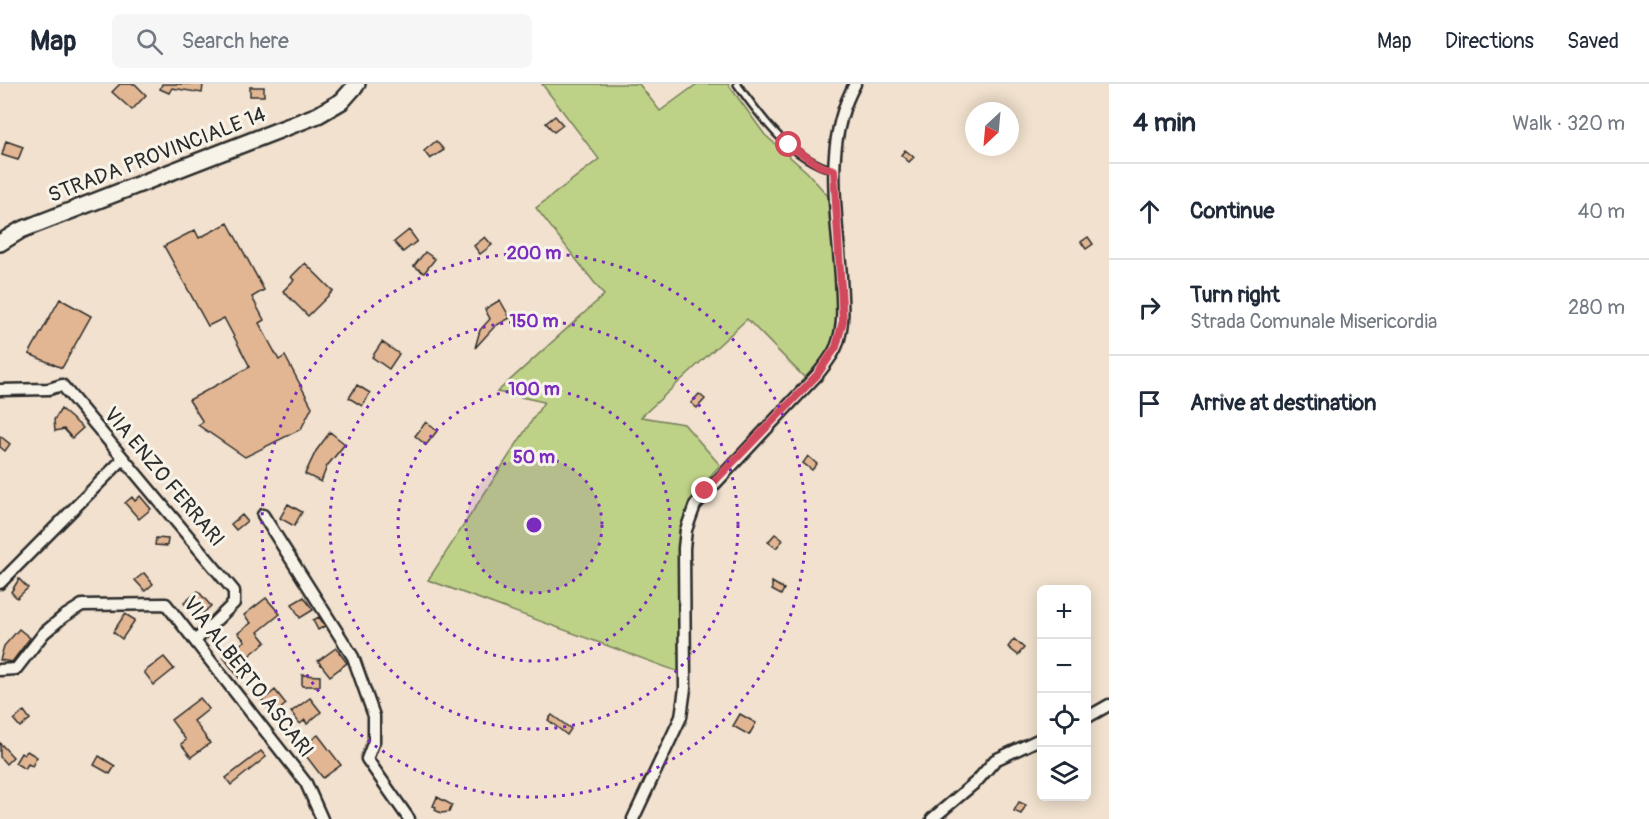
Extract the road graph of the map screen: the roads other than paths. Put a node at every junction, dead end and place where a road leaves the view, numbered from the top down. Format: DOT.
graph roads {
  1 [pos="357,84"];
  2 [pos="737,84"];
  3 [pos="855,84"];
  4 [pos="834,170"];
  5 [pos="0,243"];
  6 [pos="0,390"];
  7 [pos="123,459"];
  8 [pos="263,515"];
  9 [pos="0,583"];
  10 [pos="196,640"];
  11 [pos="0,670"];
  12 [pos="1109,705"];
  13 [pos="1091,715"];
  14 [pos="1037,740"];
  15 [pos="322,819"];
  16 [pos="409,819"];
  17 [pos="633,819"];
  18 [pos="932,819"];
  1 -- 5 [label="main road, STRADA PROVINCIALE 14"];
  2 -- 4 [label="lane"];
  3 -- 4 [label="street"];
  4 -- 17 [label="street"];
  6 -- 7 [label="street, VIA ENZO FERRARI"];
  7 -- 9 [label="street"];
  7 -- 10 [label="street, VIA ENZO FERRARI"];
  8 -- 16 [label="street"];
  10 -- 11 [label="street, VIA ALBERTO ASCARI"];
  10 -- 15 [label="street, VIA ALBERTO ASCARI"];
  12 -- 13 [label="street"];
  14 -- 18 [label="street"];
}
